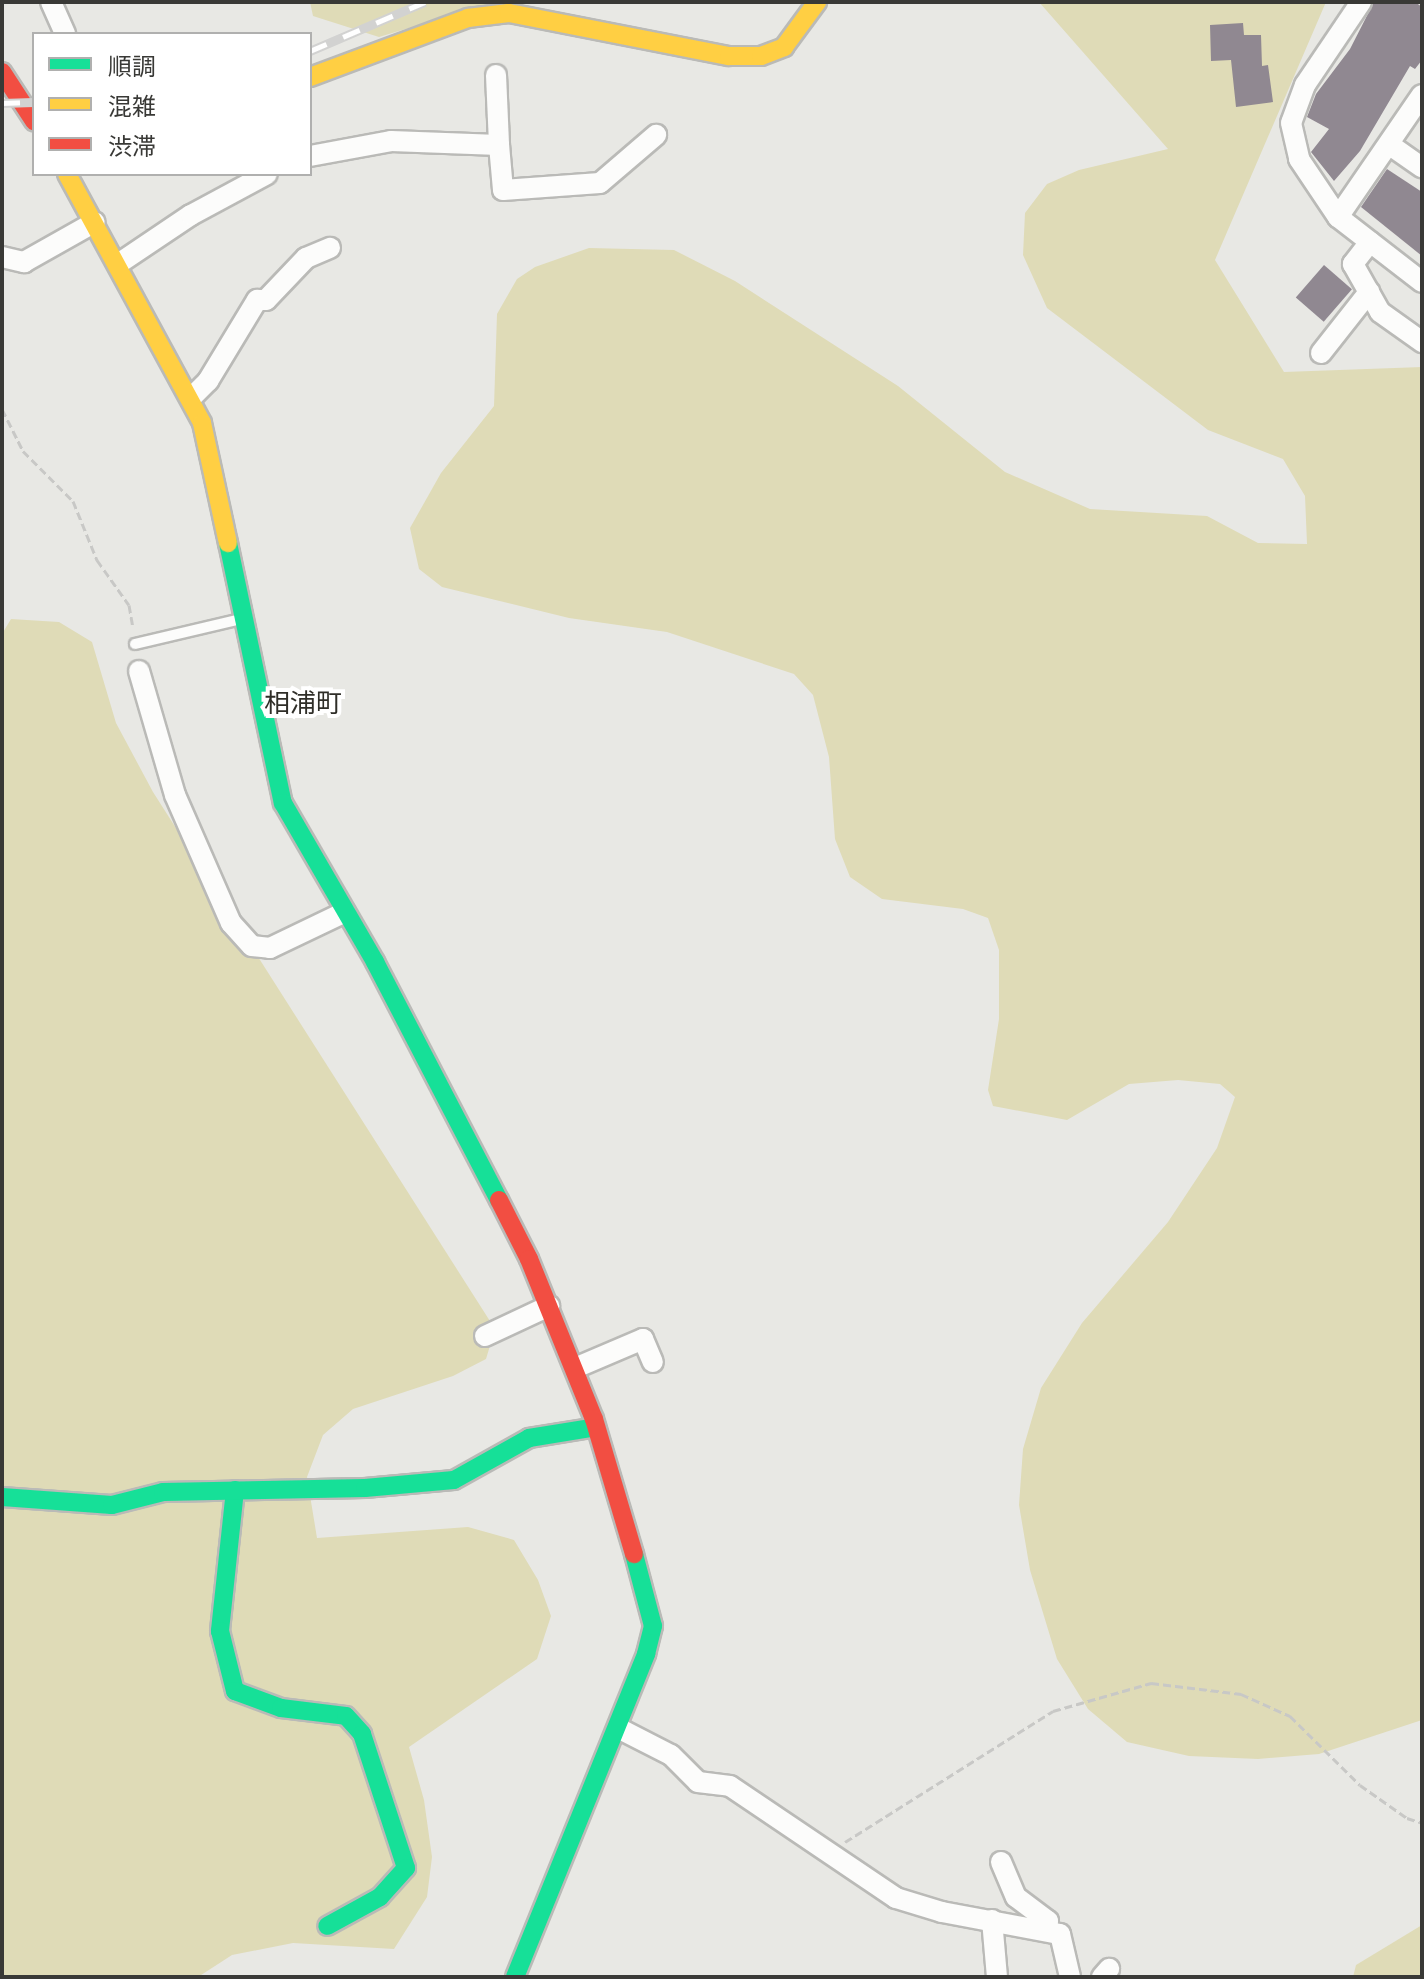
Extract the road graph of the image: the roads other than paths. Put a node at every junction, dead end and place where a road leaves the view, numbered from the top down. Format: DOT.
graph roads {
  1 [pos="51,2"];
  2 [pos="817,2"];
  3 [pos="1361,2"];
  4 [pos="64,32"];
  5 [pos="2,72"];
  6 [pos="496,75"];
  7 [pos="312,76"];
  8 [pos="1422,95"];
  9 [pos="32,118"];
  10 [pos="656,135"];
  11 [pos="499,145"];
  12 [pos="1390,145"];
  13 [pos="312,156"];
  14 [pos="1422,167"];
  15 [pos="263,176"];
  16 [pos="76,180"];
  17 [pos="1338,217"];
  18 [pos="95,222"];
  19 [pos="1370,242"];
  20 [pos="330,248"];
  21 [pos="2,257"];
  22 [pos="118,264"];
  23 [pos="1422,282"];
  24 [pos="1369,292"];
  25 [pos="1422,342"];
  26 [pos="1321,353"];
  27 [pos="192,397"];
  28 [pos="244,618"];
  29 [pos="135,644"];
  30 [pos="139,671"];
  31 [pos="345,912"];
  32 [pos="549,1306"];
  33 [pos="485,1336"];
  34 [pos="653,1362"];
  35 [pos="575,1368"];
  36 [pos="596,1427"];
  37 [pos="235,1490"];
  38 [pos="2,1497"];
  39 [pos="618,1728"];
  40 [pos="1001,1862"];
  41 [pos="992,1920"];
  42 [pos="327,1926"];
  43 [pos="1043,1930"];
  44 [pos="515,1977"];
  45 [pos="997,1977"];
  46 [pos="1070,1977"];
  1 -- 4 [label="street"];
  2 -- 7 [label="street"];
  3 -- 17 [label="street"];
  5 -- 9 [label="street"];
  6 -- 11 [label="street"];
  8 -- 12 [label="street"];
  10 -- 11 [label="street"];
  11 -- 13 [label="street"];
  12 -- 14 [label="street"];
  12 -- 17 [label="street"];
  15 -- 22 [label="street"];
  16 -- 18 [label="street"];
  17 -- 19 [label="street"];
  18 -- 21 [label="street"];
  18 -- 22 [label="street"];
  19 -- 23 [label="street"];
  19 -- 24 [label="street"];
  20 -- 27 [label="street"];
  22 -- 27 [label="street"];
  24 -- 25 [label="street"];
  24 -- 26 [label="street"];
  27 -- 28 [label="street"];
  28 -- 29 [label="lane"];
  28 -- 31 [label="street"];
  30 -- 31 [label="street"];
  31 -- 32 [label="street"];
  32 -- 33 [label="street"];
  32 -- 35 [label="street"];
  34 -- 35 [label="street"];
  35 -- 36 [label="street"];
  36 -- 37 [label="street"];
  36 -- 39 [label="street"];
  37 -- 38 [label="street"];
  37 -- 42 [label="street"];
  39 -- 41 [label="street"];
  39 -- 44 [label="street"];
  40 -- 43 [label="street"];
  41 -- 43 [label="street"];
  41 -- 45 [label="street"];
  43 -- 46 [label="street"];
}
